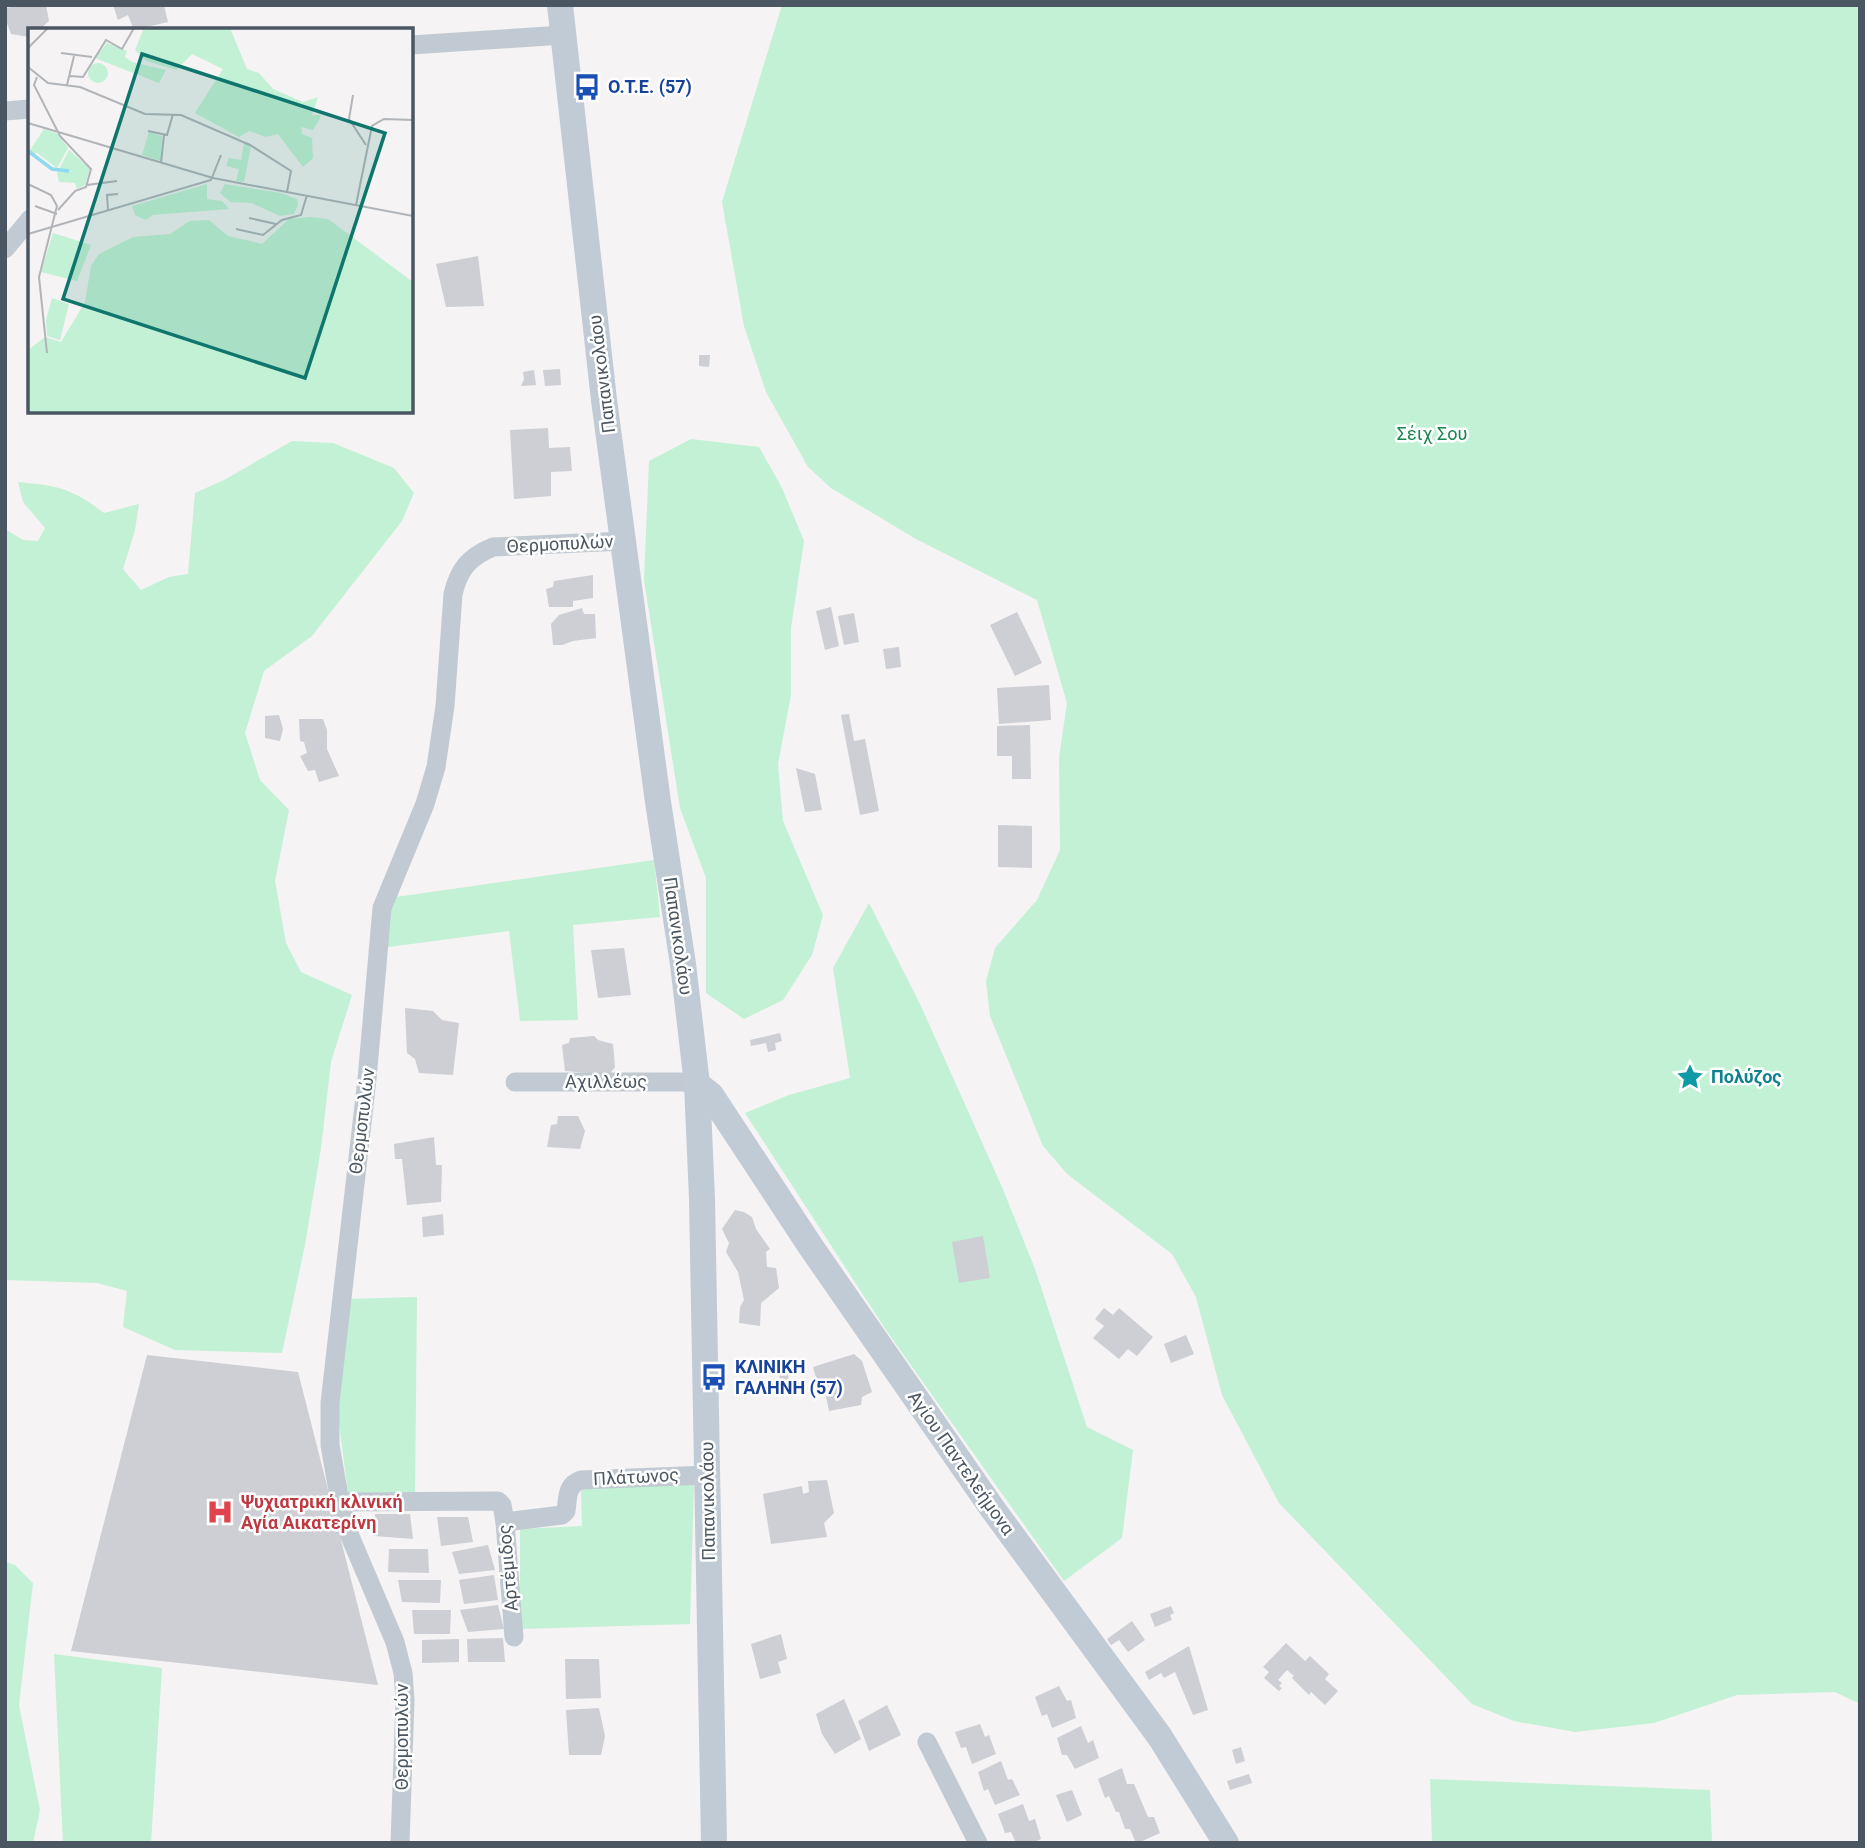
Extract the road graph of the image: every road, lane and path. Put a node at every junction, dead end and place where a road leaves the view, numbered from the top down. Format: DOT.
graph roads {
  1 [pos="560,5"];
  2 [pos="563,35"];
  3 [pos="413,45"];
  4 [pos="28,109"];
  5 [pos="5,110"];
  6 [pos="28,221"];
  7 [pos="5,249"];
  8 [pos="624,541"];
  9 [pos="515,1082"];
  10 [pos="696,1084"];
  11 [pos="708,1475"];
  12 [pos="340,1502"];
  13 [pos="505,1522"];
  14 [pos="514,1637"];
  15 [pos="927,1742"];
  16 [pos="400,1843"];
  17 [pos="714,1843"];
  18 [pos="978,1843"];
  19 [pos="1226,1843"];
  1 -- 2 [label="main road, Παπανικολάου"];
  2 -- 3 [label="street"];
  2 -- 8 [label="main road, Παπανικολάου"];
  4 -- 5 [label="street"];
  6 -- 7 [label="street"];
  8 -- 10 [label="main road, Παπανικολάου"];
  8 -- 12 [label="street, Θερμοπυλών"];
  9 -- 10 [label="street, Αχιλλέως"];
  10 -- 11 [label="main road, Παπανικολάου"];
  10 -- 19 [label="main road, Αγίου Παντελεήμονα"];
  11 -- 13 [label="street, Πλάτωνος"];
  11 -- 17 [label="main road, Παπανικολάου"];
  12 -- 13 [label="street, Αρτέμιδος"];
  12 -- 16 [label="street, Θερμοπυλών"];
  13 -- 14 [label="street, Αρτέμιδος"];
  15 -- 18 [label="street"];
}
